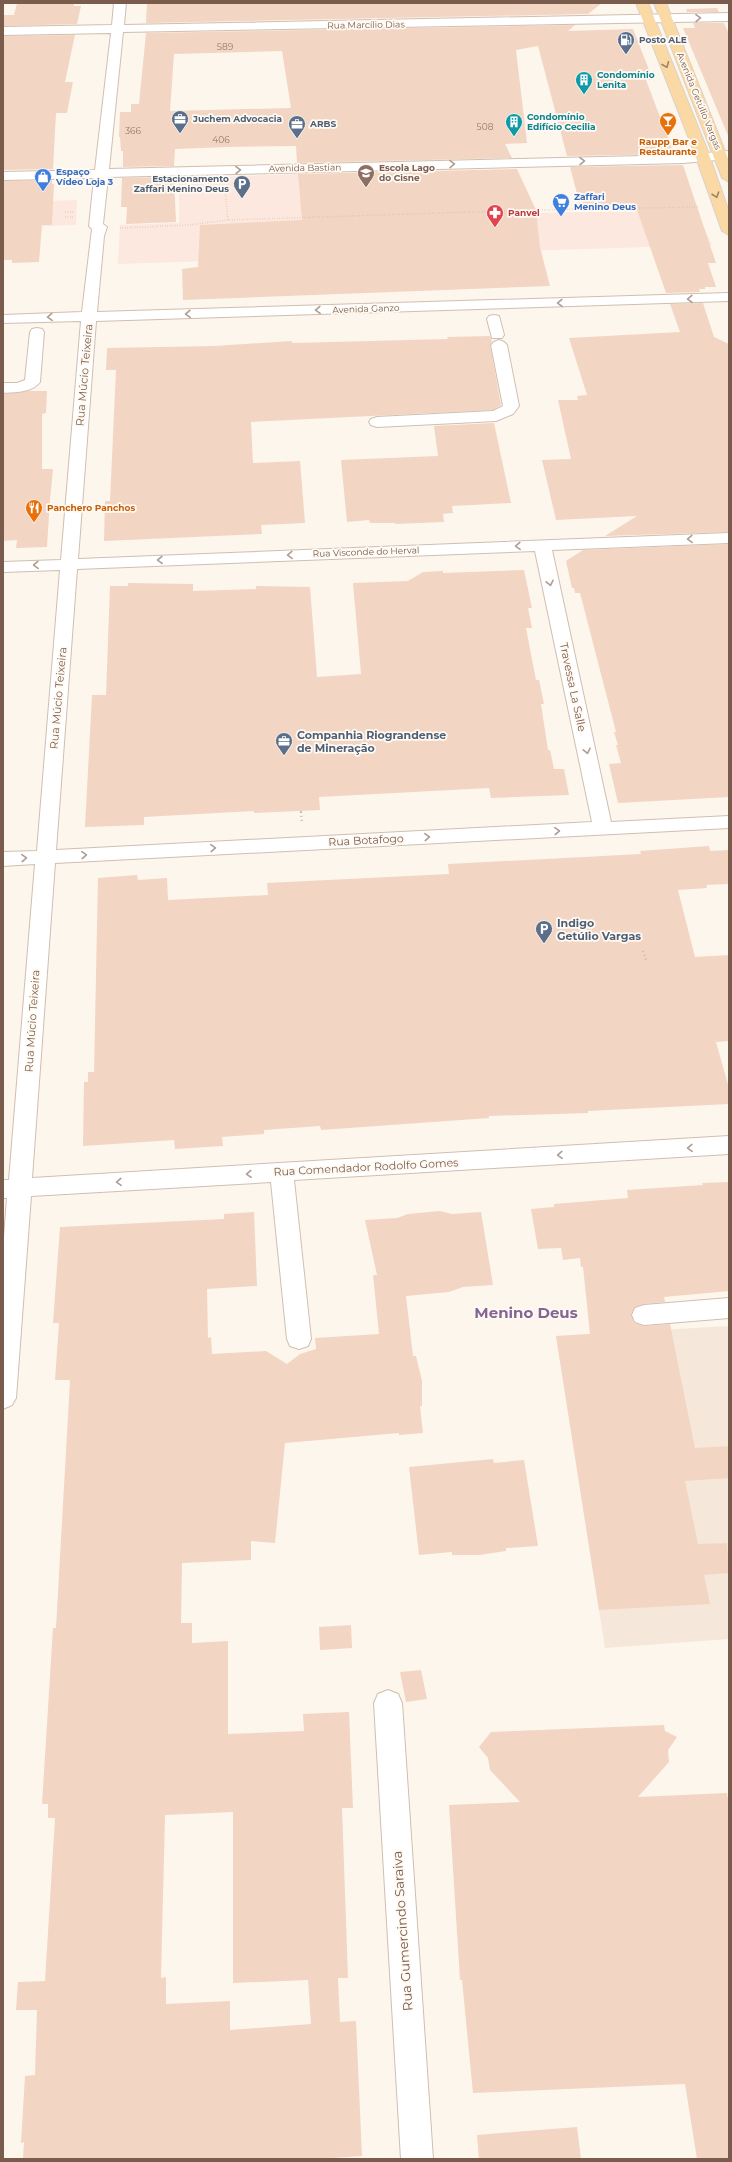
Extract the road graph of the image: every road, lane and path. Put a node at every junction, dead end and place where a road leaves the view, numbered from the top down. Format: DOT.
graph roads {
  1 [pos="120,3"];
  2 [pos="646,15"];
  3 [pos="664,15"];
  4 [pos="729,17"];
  5 [pos="117,30"];
  6 [pos="3,32"];
  7 [pos="724,152"];
  8 [pos="701,153"];
  9 [pos="284,163"];
  10 [pos="3,165"];
  11 [pos="103,168"];
  12 [pos="224,170"];
  13 [pos="3,176"];
  14 [pos="729,178"];
  15 [pos="721,206"];
  16 [pos="65,212"];
  17 [pos="71,212"];
  18 [pos="65,217"];
  19 [pos="70,217"];
  20 [pos="228,220"];
  21 [pos="99,229"];
  22 [pos="729,231"];
  23 [pos="729,297"];
  24 [pos="3,319"];
  25 [pos="494,319"];
  26 [pos="510,319"];
  27 [pos="478,320"];
  28 [pos="88,323"];
  29 [pos="172,328"];
  30 [pos="3,388"];
  31 [pos="377,422"];
  32 [pos="729,538"];
  33 [pos="542,545"];
  34 [pos="69,564"];
  35 [pos="3,567"];
  36 [pos="729,822"];
  37 [pos="603,828"];
  38 [pos="45,857"];
  39 [pos="3,859"];
  40 [pos="644,951"];
  41 [pos="646,960"];
  42 [pos="729,1145"];
  43 [pos="282,1172"];
  44 [pos="11,1189"];
  45 [pos="729,1308"];
  46 [pos="644,1315"];
  47 [pos="299,1339"];
  48 [pos="3,1398"];
  49 [pos="388,1703"];
  50 [pos="417,2159"];
  1 -- 5 [label="street, Rua Múcio Teixeira"];
  2 -- 3 [label="main road"];
  2 -- 5 [label="street, Rua Marcílio Dias"];
  2 -- 8 [label="main road, Avenida Getúlio Vargas, one-way"];
  3 -- 4 [label="street, one-way"];
  3 -- 7 [label="main road, Avenida Getúlio Vargas"];
  5 -- 6 [label="street, Rua Marcílio Dias"];
  5 -- 11 [label="street, Rua Múcio Teixeira"];
  7 -- 8 [label="street, Avenida Bastian"];
  7 -- 14 [label="main road, Avenida Getúlio Vargas"];
  8 -- 9 [label="street, Avenida Bastian"];
  8 -- 15 [label="main road, Avenida Getúlio Vargas, one-way"];
  9 -- 11 [label="street, Avenida Bastian"];
  12 -- 9 [label="street, Avenida Bastian, one-way"];
  10 -- 11 [label="street, Avenida Bastian"];
  11 -- 12 [label="street, Avenida Bastian"];
  11 -- 13 [label="street, Avenida Bastian"];
  11 -- 21 [label="street, Rua Múcio Teixeira"];
  12 -- 20 [label="path"];
  15 -- 20 [label="path"];
  15 -- 22 [label="main road, Avenida Getúlio Vargas"];
  16 -- 17 [label="path"];
  18 -- 19 [label="path"];
  20 -- 21 [label="path"];
  21 -- 28 [label="street, Rua Múcio Teixeira"];
  23 -- 28 [label="street, Avenida Ganzo, one-way"];
  28 -- 24 [label="street, Avenida Ganzo, one-way"];
  25 -- 26 [label="street"];
  25 -- 27 [label="street"];
  25 -- 31 [label="street"];
  28 -- 29 [label="street, Avenida Ganzo"];
  28 -- 30 [label="street, Avenida Ganzo"];
  28 -- 34 [label="street, Rua Múcio Teixeira"];
  32 -- 33 [label="street, Rua Visconde do Herval, one-way"];
  33 -- 34 [label="street, Rua Visconde do Herval, one-way"];
  33 -- 37 [label="street, Travessa La Salle, one-way"];
  34 -- 35 [label="street, Rua Visconde do Herval, one-way"];
  34 -- 38 [label="street, Rua Múcio Teixeira"];
  36 -- 37 [label="street, Rua Botafogo"];
  38 -- 37 [label="street, Rua Botafogo, one-way"];
  39 -- 38 [label="street, Rua Botafogo, one-way"];
  38 -- 44 [label="street, Rua Múcio Teixeira"];
  40 -- 41 [label="path"];
  42 -- 43 [label="street, Rua Comendador Rodolfo Gomes, one-way"];
  43 -- 44 [label="street, Rua Comendador Rodolfo Gomes, one-way"];
  43 -- 47 [label="street"];
  44 -- 48 [label="street, Rua Múcio Teixeira"];
  45 -- 46 [label="street"];
  49 -- 50 [label="street, Rua Gumercindo Saraiva"];
}
